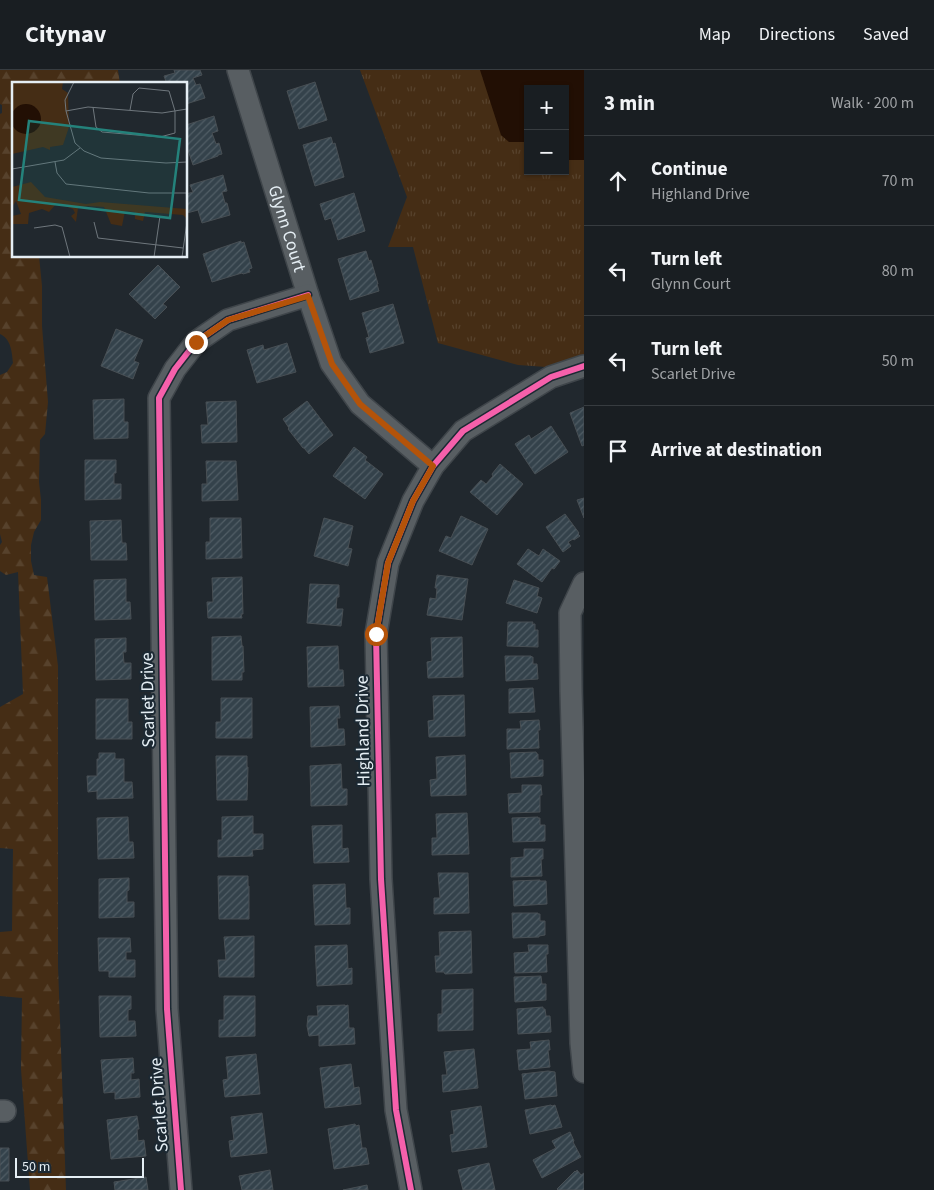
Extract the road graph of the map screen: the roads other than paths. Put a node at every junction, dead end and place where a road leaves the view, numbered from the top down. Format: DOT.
graph roads {
  1 [pos="238,70"];
  2 [pos="308,296"];
  3 [pos="584,366"];
  4 [pos="433,466"];
  5 [pos="584,583"];
  6 [pos="584,1072"];
  7 [pos="180,1190"];
  8 [pos="411,1190"];
  1 -- 2 [label="street, Glynn Court"];
  2 -- 4 [label="street, Glynn Court"];
  2 -- 7 [label="street, Scarlet Drive"];
  3 -- 4 [label="street, Highland Drive"];
  4 -- 8 [label="street, Highland Drive"];
  5 -- 6 [label="street"];
}
